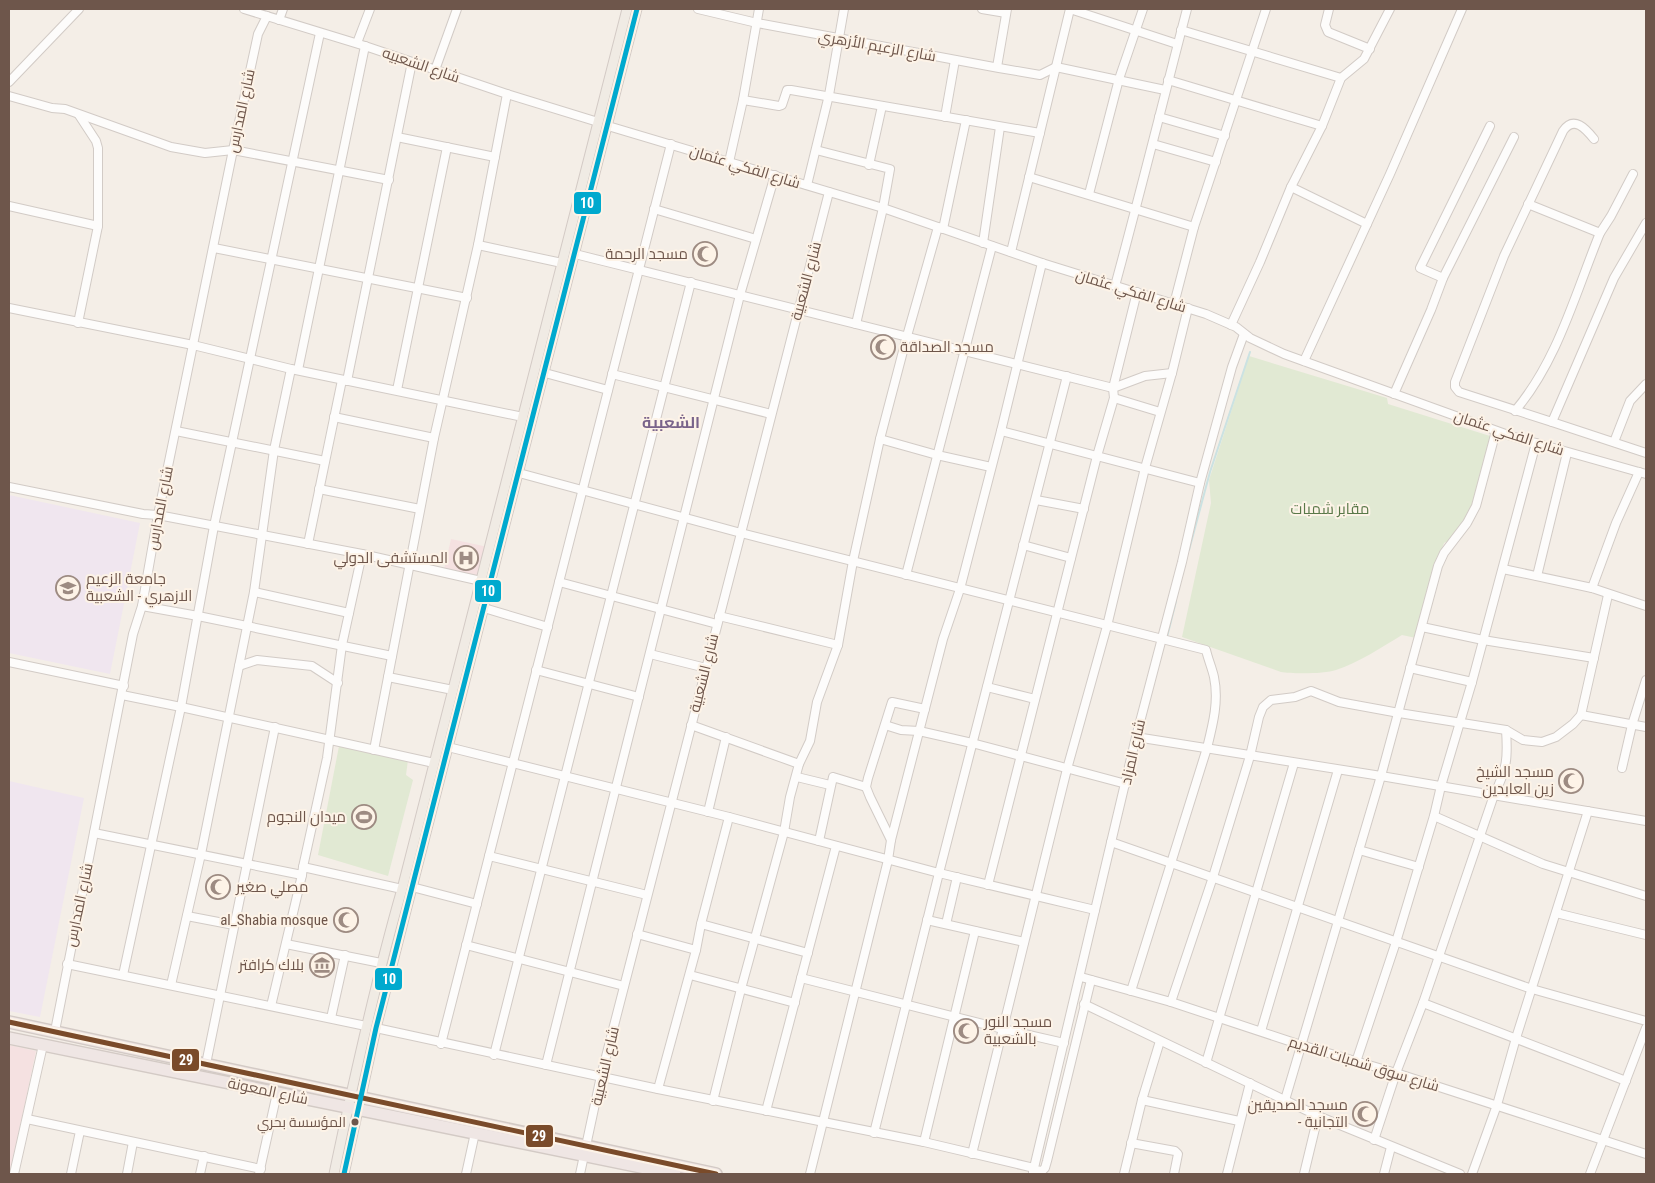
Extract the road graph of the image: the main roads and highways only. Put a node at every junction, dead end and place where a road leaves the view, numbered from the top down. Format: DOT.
graph roads {
  1 [pos="627,9"];
  2 [pos="637,9"];
  3 [pos="9,1022"];
  4 [pos="9,1038"];
  5 [pos="354,1102"];
  6 [pos="585,1151"];
  7 [pos="334,1174"];
  8 [pos="344,1174"];
  9 [pos="675,1174"];
  10 [pos="716,1174"];
  1 -- 5 [label="main road"];
  2 -- 5 [label="main road"];
  3 -- 5 [label="highway, شارع المعونة"];
  4 -- 5 [label="highway, شارع المعونة"];
  5 -- 6 [label="highway, شارع المعونة"];
  5 -- 6 [label="highway, شارع المعونة"];
  5 -- 7 [label="main road"];
  5 -- 8 [label="main road"];
  6 -- 9 [label="highway, شارع المعونة"];
  6 -- 10 [label="highway, شارع المعونة"];
}
